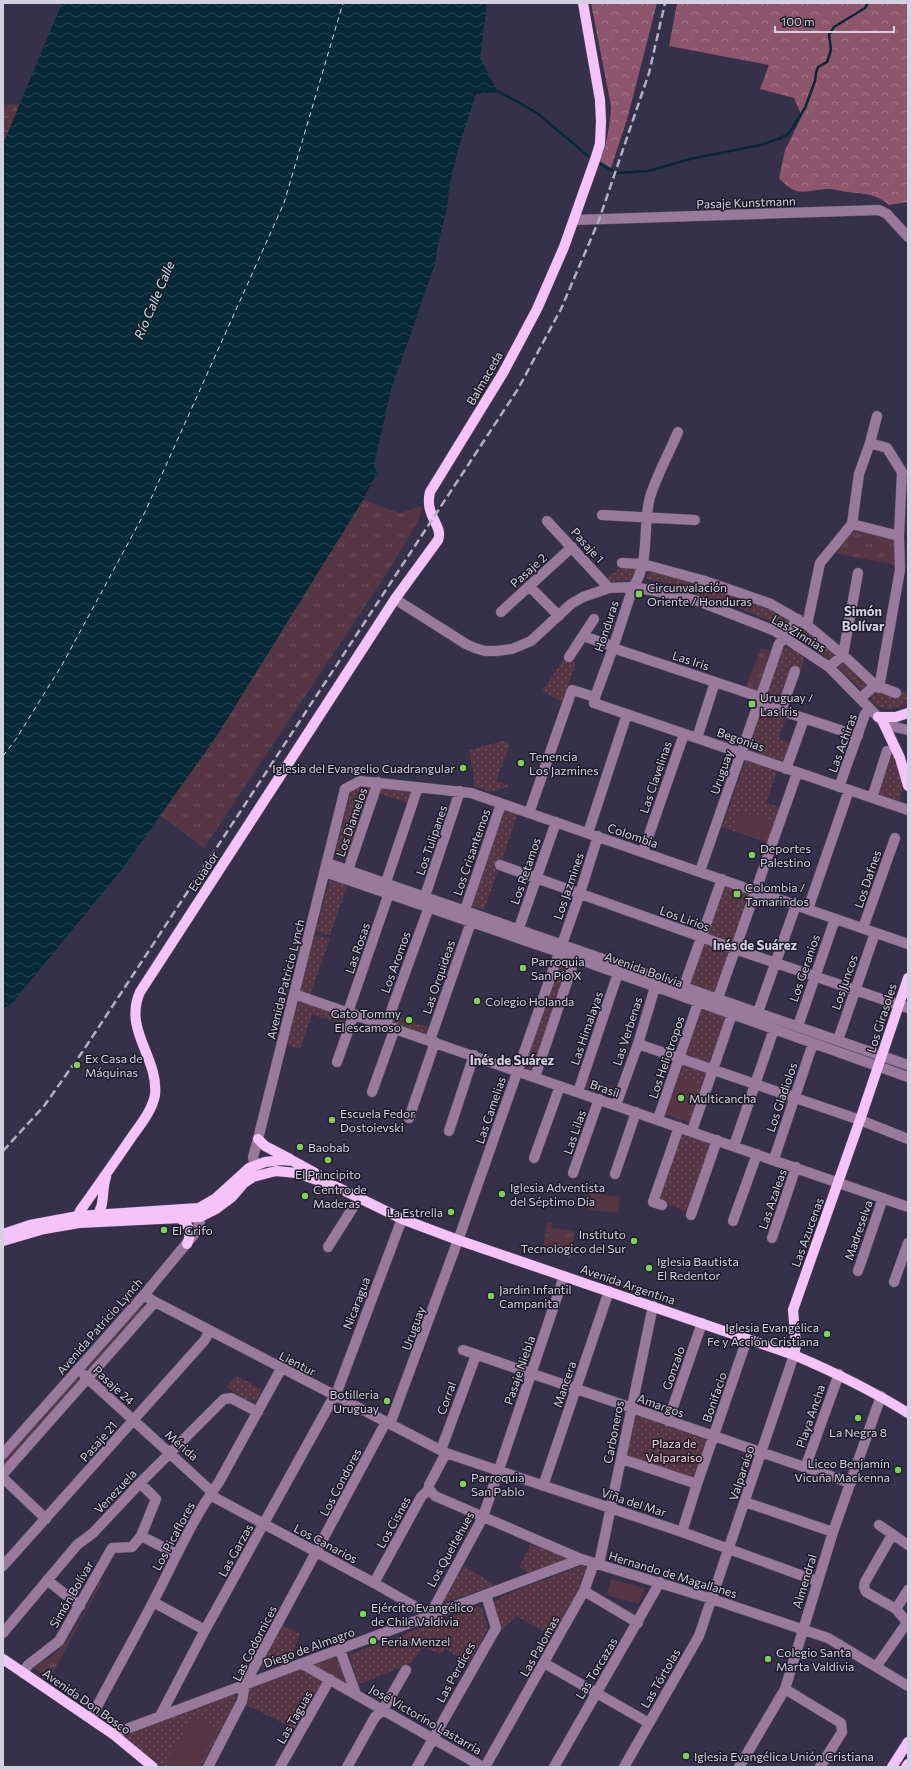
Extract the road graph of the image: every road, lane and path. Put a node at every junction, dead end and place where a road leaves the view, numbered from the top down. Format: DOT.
graph roads {
  1 [pos="583,3"];
  2 [pos="574,220"];
  3 [pos="908,238"];
  4 [pos="877,416"];
  5 [pos="678,432"];
  6 [pos="870,443"];
  7 [pos="602,515"];
  8 [pos="647,518"];
  9 [pos="695,520"];
  10 [pos="547,521"];
  11 [pos="852,524"];
  12 [pos="899,536"];
  13 [pos="572,547"];
  14 [pos="622,563"];
  15 [pos="643,564"];
  16 [pos="858,572"];
  17 [pos="529,586"];
  18 [pos="633,587"];
  19 [pos="609,588"];
  20 [pos="395,599"];
  21 [pos="501,612"];
  22 [pos="558,616"];
  23 [pos="594,619"];
  24 [pos="802,622"];
  25 [pos="583,636"];
  26 [pos="784,636"];
  27 [pos="613,647"];
  28 [pos="843,655"];
  29 [pos="569,657"];
  30 [pos="829,667"];
  31 [pos="795,671"];
  32 [pos="715,682"];
  33 [pos="877,687"];
  34 [pos="896,693"];
  35 [pos="595,698"];
  36 [pos="861,698"];
  37 [pos="759,700"];
  38 [pos="870,709"];
  39 [pos="781,711"];
  40 [pos="908,713"];
  41 [pos="627,714"];
  42 [pos="804,719"];
  43 [pos="880,719"];
  44 [pos="908,730"];
  45 [pos="684,734"];
  46 [pos="858,736"];
  47 [pos="697,738"];
  48 [pos="887,750"];
  49 [pos="741,753"];
  50 [pos="786,769"];
  51 [pos="797,772"];
  52 [pos="378,782"];
  53 [pos="908,786"];
  54 [pos="418,787"];
  55 [pos="345,788"];
  56 [pos="844,788"];
  57 [pos="460,791"];
  58 [pos="872,798"];
  59 [pos="502,804"];
  60 [pos="908,810"];
  61 [pos="529,813"];
  62 [pos="556,822"];
  63 [pos="588,833"];
  64 [pos="598,836"];
  65 [pos="895,838"];
  66 [pos="643,852"];
  67 [pos="500,865"];
  68 [pos="326,867"];
  69 [pos="348,870"];
  70 [pos="700,871"];
  71 [pos="537,878"];
  72 [pos="722,879"];
  73 [pos="386,882"];
  74 [pos="756,891"];
  75 [pos="389,893"];
  76 [pos="580,893"];
  77 [pos="425,896"];
  78 [pos="796,905"];
  79 [pos="430,907"];
  80 [pos="808,909"];
  81 [pos="465,910"];
  82 [pos="835,919"];
  83 [pos="471,922"];
  84 [pos="520,928"];
  85 [pos="863,928"];
  86 [pos="875,933"];
  87 [pos="701,937"];
  88 [pos="908,944"];
  89 [pos="560,948"];
  90 [pos="735,949"];
  91 [pos="575,958"];
  92 [pos="776,963"];
  93 [pos="618,973"];
  94 [pos="815,976"];
  95 [pos="908,978"];
  96 [pos="684,986"];
  97 [pos="655,987"];
  98 [pos="856,990"];
  99 [pos="294,994"];
  100 [pos="718,998"];
  101 [pos="698,1003"];
  102 [pos="904,1006"];
  103 [pos="758,1012"];
  104 [pos="351,1013"];
  105 [pos="732,1014"];
  106 [pos="798,1026"];
  107 [pos="390,1027"];
  108 [pos="774,1029"];
  109 [pos="838,1040"];
  110 [pos="432,1041"];
  111 [pos="813,1043"];
  112 [pos="638,1044"];
  113 [pos="474,1055"];
  114 [pos="882,1056"];
  115 [pos="679,1058"];
  116 [pos="337,1062"];
  117 [pos="908,1065"];
  118 [pos="879,1067"];
  119 [pos="713,1070"];
  120 [pos="517,1071"];
  121 [pos="535,1077"];
  122 [pos="908,1077"];
  123 [pos="756,1084"];
  124 [pos="560,1086"];
  125 [pos="372,1092"];
  126 [pos="578,1092"];
  127 [pos="795,1098"];
  128 [pos="599,1099"];
  129 [pos="616,1105"];
  130 [pos="636,1112"];
  131 [pos="409,1118"];
  132 [pos="658,1120"];
  133 [pos="860,1120"];
  134 [pos="679,1127"];
  135 [pos="449,1131"];
  136 [pos="692,1131"];
  137 [pos="908,1138"];
  138 [pos="258,1139"];
  139 [pos="717,1140"];
  140 [pos="734,1146"];
  141 [pos="757,1154"];
  142 [pos="534,1158"];
  143 [pos="774,1159"];
  144 [pos="293,1161"];
  145 [pos="796,1167"];
  146 [pos="256,1170"];
  147 [pos="108,1172"];
  148 [pos="573,1173"];
  149 [pos="615,1174"];
  150 [pos="839,1182"];
  151 [pos="337,1187"];
  152 [pos="359,1198"];
  153 [pos="883,1198"];
  154 [pos="103,1200"];
  155 [pos="662,1205"];
  156 [pos="908,1206"];
  157 [pos="118,1213"];
  158 [pos="199,1213"];
  159 [pos="98,1215"];
  160 [pos="690,1215"];
  161 [pos="180,1218"];
  162 [pos="78,1219"];
  163 [pos="402,1219"];
  164 [pos="732,1221"];
  165 [pos="91,1223"];
  166 [pos="3,1234"];
  167 [pos="772,1238"];
  168 [pos="458,1240"];
  169 [pos="3,1241"];
  170 [pos="908,1243"];
  171 [pos="187,1244"];
  172 [pos="328,1247"];
  173 [pos="858,1271"];
  174 [pos="564,1276"];
  175 [pos="894,1282"];
  176 [pos="609,1291"];
  177 [pos="144,1295"];
  178 [pos="155,1302"];
  179 [pos="653,1306"];
  180 [pos="702,1323"];
  181 [pos="210,1331"];
  182 [pos="747,1339"];
  183 [pos="463,1350"];
  184 [pos="476,1354"];
  185 [pos="794,1356"];
  186 [pos="281,1369"];
  187 [pos="78,1370"];
  188 [pos="531,1373"];
  189 [pos="839,1374"];
  190 [pos="88,1378"];
  191 [pos="576,1389"];
  192 [pos="334,1396"];
  193 [pos="881,1396"];
  194 [pos="631,1408"];
  195 [pos="258,1412"];
  196 [pos="908,1413"];
  197 [pos="133,1420"];
  198 [pos="668,1421"];
  199 [pos="388,1423"];
  200 [pos="714,1437"];
  201 [pos="171,1452"];
  202 [pos="444,1452"];
  203 [pos="761,1453"];
  204 [pos="3,1454"];
  205 [pos="622,1459"];
  206 [pos="805,1468"];
  207 [pos="498,1472"];
  208 [pos="3,1474"];
  209 [pos="3,1478"];
  210 [pos="140,1483"];
  211 [pos="697,1484"];
  212 [pos="851,1484"];
  213 [pos="543,1486"];
  214 [pos="429,1489"];
  215 [pos="211,1493"];
  216 [pos="746,1502"];
  217 [pos="610,1507"];
  218 [pos="483,1517"];
  219 [pos="46,1518"];
  220 [pos="264,1525"];
  221 [pos="878,1525"];
  222 [pos="682,1532"];
  223 [pos="833,1532"];
  224 [pos="892,1535"];
  225 [pos="141,1536"];
  226 [pos="908,1545"];
  227 [pos="729,1548"];
  228 [pos="317,1553"];
  229 [pos="177,1554"];
  230 [pos="581,1559"];
  231 [pos="596,1563"];
  232 [pos="3,1566"];
  233 [pos="47,1580"];
  234 [pos="817,1581"];
  235 [pos="660,1582"];
  236 [pos="374,1583"];
  237 [pos="908,1590"];
  238 [pos="584,1591"];
  239 [pos="486,1595"];
  240 [pos="712,1599"];
  241 [pos="153,1602"];
  242 [pos="80,1606"];
  243 [pos="896,1610"];
  244 [pos="430,1616"];
  245 [pos="638,1623"];
  246 [pos="205,1630"];
  247 [pos="803,1630"];
  248 [pos="3,1633"];
  249 [pos="340,1650"];
  250 [pos="3,1659"];
  251 [pos="544,1663"];
  252 [pos="302,1664"];
  253 [pos="876,1667"];
  254 [pos="406,1670"];
  255 [pos="24,1673"];
  256 [pos="330,1679"];
  257 [pos="246,1684"];
  258 [pos="908,1686"];
  259 [pos="785,1689"];
  260 [pos="596,1692"];
  261 [pos="356,1694"];
  262 [pos="383,1710"];
  263 [pos="160,1716"];
  264 [pos="91,1718"];
  265 [pos="649,1723"];
  266 [pos="112,1734"];
  267 [pos="433,1738"];
  268 [pos="908,1742"];
  269 [pos="908,1764"];
  270 [pos="283,1766"];
  271 [pos="153,1767"];
  272 [pos="208,1767"];
  273 [pos="347,1767"];
  274 [pos="417,1767"];
  275 [pos="484,1767"];
  276 [pos="554,1767"];
  277 [pos="624,1767"];
  278 [pos="740,1767"];
  279 [pos="820,1767"];
  280 [pos="892,1767"];
  281 [pos="906,1767"];
  1 -- 2 [label="main road, Balmaceda"];
  2 -- 3 [label="street, Pasaje Kunstmann"];
  2 -- 20 [label="main road, Balmaceda"];
  4 -- 6 [label="street"];
  5 -- 8 [label="street, Honduras"];
  6 -- 11 [label="street"];
  6 -- 12 [label="street"];
  7 -- 8 [label="street"];
  8 -- 9 [label="street"];
  8 -- 15 [label="street, Honduras"];
  10 -- 13 [label="street, Pasaje 1"];
  11 -- 12 [label="street"];
  11 -- 24 [label="street"];
  12 -- 33 [label="street"];
  13 -- 17 [label="street, Pasaje 2"];
  13 -- 19 [label="street, Pasaje 1"];
  14 -- 15 [label="street"];
  15 -- 18 [label="street, Honduras"];
  15 -- 24 [label="street"];
  16 -- 28 [label="street"];
  17 -- 21 [label="street, Pasaje 2"];
  17 -- 22 [label="street"];
  18 -- 19 [label="street, Las Zinnias"];
  18 -- 26 [label="street, Las Zinnias"];
  18 -- 27 [label="street, Honduras"];
  19 -- 22 [label="street, Las Zinnias"];
  20 -- 22 [label="street, Las Zinnias"];
  20 -- 147 [label="main road, Ecuador"];
  23 -- 25 [label="street"];
  24 -- 26 [label="street, Uruguay"];
  24 -- 28 [label="street"];
  25 -- 27 [label="street, Las Iris"];
  25 -- 29 [label="street"];
  26 -- 30 [label="street, Las Zinnias"];
  26 -- 37 [label="street, Uruguay"];
  27 -- 32 [label="street, Las Iris"];
  27 -- 35 [label="street, Honduras"];
  28 -- 30 [label="street"];
  28 -- 33 [label="street"];
  30 -- 36 [label="street, Las Zinnias"];
  31 -- 39 [label="street"];
  32 -- 37 [label="street, Las Iris"];
  32 -- 47 [label="street"];
  33 -- 34 [label="street"];
  33 -- 36 [label="street"];
  35 -- 41 [label="street, Begonias"];
  35 -- 61 [label="street, Begonias"];
  36 -- 38 [label="street, Las Zinnias"];
  37 -- 39 [label="street, Las Iris"];
  37 -- 49 [label="street, Uruguay"];
  38 -- 43 [label="street, Las Zinnias"];
  38 -- 46 [label="street, Las Achiras"];
  39 -- 42 [label="street, Las Iris"];
  40 -- 43 [label="main road"];
  41 -- 45 [label="street, Begonias"];
  41 -- 63 [label="street"];
  42 -- 46 [label="street, Las Iris"];
  42 -- 50 [label="street"];
  43 -- 44 [label="street, Las Zinnias"];
  43 -- 53 [label="main road"];
  45 -- 47 [label="street, Begonias"];
  45 -- 66 [label="street, Las Clavelinas"];
  46 -- 56 [label="street, Las Achiras"];
  47 -- 49 [label="street, Begonias"];
  48 -- 58 [label="street"];
  49 -- 50 [label="street, Begonias"];
  49 -- 70 [label="street, Uruguay"];
  50 -- 51 [label="street, Begonias"];
  51 -- 56 [label="street, Begonias"];
  51 -- 74 [label="street"];
  52 -- 54 [label="street, Colombia"];
  52 -- 55 [label="street, Colombia"];
  52 -- 69 [label="street, Los Diamelos"];
  54 -- 57 [label="street, Colombia"];
  54 -- 73 [label="street"];
  55 -- 68 [label="street, Avenida Patricio Lynch"];
  56 -- 58 [label="street, Begonias"];
  56 -- 80 [label="street, Las Achiras"];
  57 -- 59 [label="street, Colombia"];
  57 -- 77 [label="street, Los Tulipanes"];
  58 -- 60 [label="street, Begonias"];
  59 -- 61 [label="street, Colombia"];
  59 -- 81 [label="street, Los Crisantemos"];
  61 -- 62 [label="street, Colombia"];
  62 -- 63 [label="street, Colombia"];
  62 -- 71 [label="street, Los Retamos"];
  63 -- 64 [label="street, Colombia"];
  64 -- 66 [label="street, Colombia"];
  64 -- 76 [label="street, Los Jazmines"];
  65 -- 85 [label="street, Los Dafnes"];
  66 -- 70 [label="street, Colombia"];
  67 -- 71 [label="street, Los Lirios"];
  68 -- 69 [label="street, Avenida Bolivia"];
  68 -- 75 [label="street, Avenida Bolivia"];
  68 -- 99 [label="street, Avenida Patricio Lynch"];
  69 -- 73 [label="street, Avenida Bolivia"];
  70 -- 72 [label="street, Colombia"];
  71 -- 76 [label="street, Los Lirios"];
  71 -- 84 [label="street, Los Retamos"];
  72 -- 74 [label="street, Colombia"];
  72 -- 87 [label="street"];
  73 -- 77 [label="street, Avenida Bolivia"];
  74 -- 78 [label="street, Colombia"];
  74 -- 90 [label="street"];
  75 -- 79 [label="street, Avenida Bolivia"];
  75 -- 104 [label="street, Las Rosas"];
  76 -- 87 [label="street, Los Lirios"];
  76 -- 89 [label="street, Los Jazmines"];
  77 -- 81 [label="street, Avenida Bolivia"];
  78 -- 80 [label="street, Colombia"];
  78 -- 92 [label="street"];
  79 -- 83 [label="street, Avenida Bolivia"];
  79 -- 107 [label="street, Los Aromos"];
  80 -- 82 [label="street, Colombia"];
  81 -- 84 [label="street, Avenida Bolivia"];
  82 -- 85 [label="street, Colombia"];
  82 -- 94 [label="street, Los Geranios"];
  83 -- 89 [label="street, Avenida Bolivia"];
  83 -- 110 [label="street, Las Orquideas"];
  84 -- 89 [label="street, Avenida Bolivia"];
  85 -- 86 [label="street, Colombia"];
  86 -- 88 [label="street, Colombia"];
  86 -- 98 [label="street, Los Juncos"];
  87 -- 90 [label="street, Los Lirios"];
  87 -- 96 [label="street"];
  89 -- 91 [label="street, Avenida Bolivia"];
  89 -- 96 [label="street, Avenida Bolivia"];
  89 -- 120 [label="street, Las Camelias"];
  90 -- 92 [label="street, Los Lirios"];
  90 -- 100 [label="street"];
  91 -- 93 [label="street, Avenida Bolivia"];
  91 -- 121 [label="street"];
  92 -- 94 [label="street, Los Lirios"];
  92 -- 103 [label="street"];
  93 -- 97 [label="street, Avenida Bolivia"];
  93 -- 126 [label="street, Las Himalayas"];
  94 -- 98 [label="street, Los Lirios"];
  94 -- 106 [label="street, Los Geranios"];
  95 -- 102 [label="main road, Los Girasoles"];
  96 -- 100 [label="street, Avenida Bolivia"];
  97 -- 101 [label="street, Avenida Bolivia"];
  97 -- 112 [label="street, Las Verbenas"];
  98 -- 102 [label="street, Los Lirios"];
  98 -- 109 [label="street, Los Juncos"];
  99 -- 104 [label="street, Brasil"];
  99 -- 138 [label="street, Avenida Patricio Lynch"];
  100 -- 103 [label="street, Avenida Bolivia"];
  101 -- 105 [label="street, Avenida Bolivia"];
  101 -- 115 [label="street, Los Heliotropos"];
  102 -- 114 [label="main road, Los Girasoles"];
  103 -- 106 [label="street, Avenida Bolivia"];
  104 -- 107 [label="street, Brasil"];
  104 -- 116 [label="street, Las Rosas"];
  105 -- 108 [label="street, Avenida Bolivia"];
  105 -- 119 [label="street"];
  106 -- 109 [label="street, Avenida Bolivia"];
  107 -- 110 [label="street, Brasil"];
  107 -- 125 [label="street, Los Aromos"];
  108 -- 111 [label="street, Avenida Bolivia"];
  108 -- 123 [label="street"];
  109 -- 114 [label="street, Avenida Bolivia"];
  110 -- 113 [label="street, Brasil"];
  110 -- 131 [label="street, Las Orquideas"];
  111 -- 118 [label="street, Avenida Bolivia"];
  111 -- 127 [label="street, Los Gladiolos"];
  112 -- 115 [label="street"];
  112 -- 129 [label="street, Las Verbenas"];
  113 -- 120 [label="street, Brasil"];
  113 -- 135 [label="street"];
  114 -- 117 [label="street, Avenida Bolivia"];
  114 -- 118 [label="main road, Los Girasoles"];
  115 -- 119 [label="street"];
  115 -- 132 [label="street, Los Heliotropos"];
  118 -- 122 [label="street, Avenida Bolivia"];
  118 -- 133 [label="main road, Las Azucenas"];
  119 -- 123 [label="street"];
  119 -- 136 [label="street"];
  120 -- 121 [label="street, Brasil"];
  120 -- 168 [label="street, Las Camelias"];
  121 -- 124 [label="street, Brasil"];
  123 -- 127 [label="street"];
  123 -- 140 [label="street"];
  124 -- 126 [label="street, Brasil"];
  124 -- 142 [label="street"];
  126 -- 128 [label="street, Brasil"];
  127 -- 133 [label="street"];
  127 -- 143 [label="street, Los Gladiolos"];
  128 -- 129 [label="street, Brasil"];
  128 -- 148 [label="street, Las Lilas"];
  129 -- 130 [label="street, Brasil"];
  130 -- 132 [label="street, Brasil"];
  130 -- 149 [label="street"];
  132 -- 134 [label="street, Brasil"];
  133 -- 137 [label="street"];
  133 -- 150 [label="main road, Las Azucenas"];
  134 -- 136 [label="street, Brasil"];
  134 -- 155 [label="street"];
  136 -- 139 [label="street, Brasil"];
  138 -- 144 [label="main road"];
  138 -- 146 [label="street, Avenida Patricio Lynch"];
  139 -- 140 [label="street, Brasil"];
  139 -- 160 [label="street"];
  140 -- 141 [label="street, Brasil"];
  141 -- 143 [label="street, Brasil"];
  141 -- 164 [label="street"];
  143 -- 145 [label="street, Brasil"];
  144 -- 146 [label="main road, Avenida Argentina"];
  144 -- 151 [label="main road, Avenida Argentina"];
  145 -- 150 [label="street, Brasil"];
  145 -- 167 [label="street, Las Azaleas"];
  146 -- 151 [label="main road, Avenida Argentina"];
  146 -- 158 [label="main road, Avenida Argentina"];
  147 -- 154 [label="main road, Ecuador"];
  147 -- 162 [label="main road, Ecuador"];
  150 -- 153 [label="street, Brasil"];
  150 -- 185 [label="main road, Las Azucenas"];
  151 -- 152 [label="main road, Avenida Argentina"];
  152 -- 163 [label="main road, Avenida Argentina"];
  152 -- 172 [label="street"];
  153 -- 156 [label="street, Brasil"];
  153 -- 173 [label="street, Madreselva"];
  154 -- 157 [label="main road"];
  154 -- 159 [label="main road, Ecuador"];
  157 -- 158 [label="main road, Avenida Argentina"];
  157 -- 159 [label="main road, Avenida Argentina"];
  158 -- 161 [label="main road"];
  158 -- 171 [label="street, Avenida Patricio Lynch"];
  159 -- 162 [label="main road"];
  159 -- 165 [label="main road, Ecuador"];
  161 -- 165 [label="main road"];
  161 -- 171 [label="main road"];
  162 -- 165 [label="main road"];
  162 -- 166 [label="main road"];
  162 -- 169 [label="main road"];
  163 -- 168 [label="main road, Avenida Argentina"];
  163 -- 192 [label="street, Nicaragua"];
  168 -- 174 [label="main road, Avenida Argentina"];
  168 -- 199 [label="street, Uruguay"];
  170 -- 175 [label="street"];
  171 -- 177 [label="street, Avenida Patricio Lynch"];
  174 -- 176 [label="main road, Avenida Argentina"];
  174 -- 188 [label="street, Pasaje Niebla"];
  176 -- 179 [label="main road, Avenida Argentina"];
  176 -- 191 [label="street, Mancera"];
  177 -- 178 [label="street, Lientur"];
  177 -- 187 [label="street, Avenida Patricio Lynch"];
  178 -- 181 [label="street, Lientur"];
  178 -- 190 [label="street"];
  179 -- 180 [label="main road, Avenida Argentina"];
  179 -- 194 [label="street, Carboneros"];
  180 -- 182 [label="main road, Avenida Argentina"];
  180 -- 198 [label="street, Gonzalo"];
  181 -- 186 [label="street, Lientur"];
  181 -- 197 [label="street, Pasaje 21"];
  182 -- 185 [label="main road, Avenida Argentina"];
  182 -- 200 [label="street, Bonifacio"];
  183 -- 184 [label="street, Amargos"];
  184 -- 188 [label="street, Amargos"];
  184 -- 202 [label="street, Corral"];
  185 -- 189 [label="main road, Avenida Argentina"];
  185 -- 203 [label="street, Valparaíso"];
  186 -- 192 [label="street, Lientur"];
  186 -- 195 [label="street, Los Picaflores"];
  187 -- 190 [label="street, Pasaje 24"];
  187 -- 204 [label="street, Avenida Patricio Lynch"];
  188 -- 191 [label="street, Amargos"];
  188 -- 207 [label="street, Pasaje Niebla"];
  189 -- 193 [label="main road, Avenida Argentina"];
  189 -- 206 [label="street, Playa Ancha"];
  190 -- 197 [label="street, Pasaje 24"];
  190 -- 208 [label="street"];
  191 -- 194 [label="street, Amargos"];
  191 -- 213 [label="street, Mancera"];
  192 -- 199 [label="street, Lientur"];
  192 -- 220 [label="street, Las Garzas"];
  193 -- 196 [label="main road, Avenida Argentina"];
  193 -- 212 [label="street, Almendral"];
  194 -- 198 [label="street, Amargos"];
  194 -- 205 [label="street, Carboneros"];
  195 -- 201 [label="street, Venezuela"];
  195 -- 215 [label="street, Los Picaflores"];
  197 -- 201 [label="street, Mérida"];
  197 -- 219 [label="street, Pasaje 21"];
  198 -- 200 [label="street, Amargos"];
  199 -- 202 [label="street, Lientur"];
  199 -- 228 [label="street, Los Condores"];
  200 -- 203 [label="street, Amargos"];
  200 -- 211 [label="street, Bonifacio"];
  201 -- 210 [label="street, Venezuela"];
  201 -- 215 [label="street, Mérida"];
  202 -- 207 [label="street, Viña del Mar"];
  202 -- 214 [label="street, Los Cisnes"];
  203 -- 206 [label="street, Amargos"];
  203 -- 216 [label="street, Valparaíso"];
  205 -- 211 [label="street"];
  205 -- 217 [label="street, Carboneros"];
  206 -- 212 [label="street, Amargos"];
  207 -- 213 [label="street, Viña del Mar"];
  207 -- 218 [label="street, Los Queltehues"];
  209 -- 219 [label="street"];
  210 -- 225 [label="street, Simón Bolívar"];
  210 -- 233 [label="street, Venezuela"];
  211 -- 222 [label="street, Bonifacio"];
  212 -- 223 [label="street, Almendral"];
  213 -- 217 [label="street, Viña del Mar"];
  214 -- 218 [label="street, Hernando de Magallanes"];
  214 -- 236 [label="street, Los Cisnes"];
  215 -- 220 [label="street, Los Canarios"];
  215 -- 229 [label="street, Los Picaflores"];
  216 -- 223 [label="street"];
  216 -- 227 [label="street, Valparaíso"];
  217 -- 222 [label="street, Viña del Mar"];
  217 -- 231 [label="street, Carboneros"];
  218 -- 230 [label="street, Hernando de Magallanes"];
  218 -- 244 [label="street, Los Queltehues"];
  219 -- 232 [label="street, Pasaje 21"];
  220 -- 228 [label="street, Los Canarios"];
  220 -- 246 [label="street, Las Garzas"];
  221 -- 224 [label="street"];
  222 -- 227 [label="street, Viña del Mar"];
  223 -- 234 [label="street, Almendral"];
  224 -- 226 [label="street"];
  224 -- 243 [label="street"];
  225 -- 229 [label="street"];
  225 -- 242 [label="street, Simón Bolívar"];
  227 -- 234 [label="street, Viña del Mar"];
  227 -- 240 [label="street, Valparaíso"];
  228 -- 236 [label="street, Los Canarios"];
  228 -- 257 [label="street, Las Codornices"];
  229 -- 241 [label="street, Los Picaflores"];
  230 -- 231 [label="street, Hernando de Magallanes"];
  230 -- 239 [label="street, Diego de Almagro"];
  231 -- 235 [label="street, Hernando de Magallanes"];
  231 -- 238 [label="street, Las Palomas"];
  233 -- 242 [label="street"];
  233 -- 248 [label="street, Venezuela"];
  234 -- 247 [label="street, Almendral"];
  235 -- 240 [label="street, Hernando de Magallanes"];
  235 -- 245 [label="street, Las Torcazas"];
  236 -- 244 [label="street, Los Canarios"];
  237 -- 243 [label="street"];
  238 -- 245 [label="street"];
  238 -- 251 [label="street, Las Palomas"];
  239 -- 244 [label="street, Diego de Almagro"];
  239 -- 267 [label="street, Las Perdices"];
  240 -- 247 [label="street, Hernando de Magallanes"];
  240 -- 265 [label="street, Las Tórtolas"];
  241 -- 246 [label="street"];
  241 -- 264 [label="street, Los Picaflores"];
  242 -- 255 [label="street, Simón Bolívar"];
  243 -- 253 [label="street"];
  244 -- 249 [label="street, Diego de Almagro"];
  245 -- 260 [label="street, Las Torcazas"];
  246 -- 263 [label="street, Las Garzas"];
  247 -- 253 [label="street, Hernando de Magallanes"];
  247 -- 259 [label="street, Almendral"];
  249 -- 252 [label="street, Diego de Almagro"];
  249 -- 261 [label="street, José Victorino Lastarria"];
  250 -- 255 [label="main road, Avenida Don Bosco"];
  251 -- 260 [label="street"];
  251 -- 275 [label="street, Las Palomas"];
  252 -- 256 [label="street, José Victorino Lastarria"];
  252 -- 257 [label="street, Diego de Almagro"];
  253 -- 258 [label="street, Hernando de Magallanes"];
  254 -- 262 [label="street"];
  255 -- 264 [label="main road, Avenida Don Bosco"];
  256 -- 261 [label="street, José Victorino Lastarria"];
  256 -- 270 [label="street, Las Taguas"];
  257 -- 263 [label="street, Diego de Almagro"];
  257 -- 272 [label="street, Las Codornices"];
  259 -- 278 [label="street, Almendral"];
  259 -- 279 [label="street"];
  260 -- 265 [label="street"];
  260 -- 276 [label="street, Las Torcazas"];
  261 -- 262 [label="street, José Victorino Lastarria"];
  262 -- 267 [label="street, José Victorino Lastarria"];
  262 -- 273 [label="street"];
  263 -- 266 [label="street, Diego de Almagro"];
  264 -- 266 [label="main road, Avenida Don Bosco"];
  265 -- 277 [label="street, Las Tórtolas"];
  266 -- 271 [label="main road, Avenida Don Bosco"];
  267 -- 274 [label="street, Las Perdices"];
  267 -- 275 [label="street, José Victorino Lastarria"];
  268 -- 280 [label="main road"];
  269 -- 281 [label="main road"];
}
